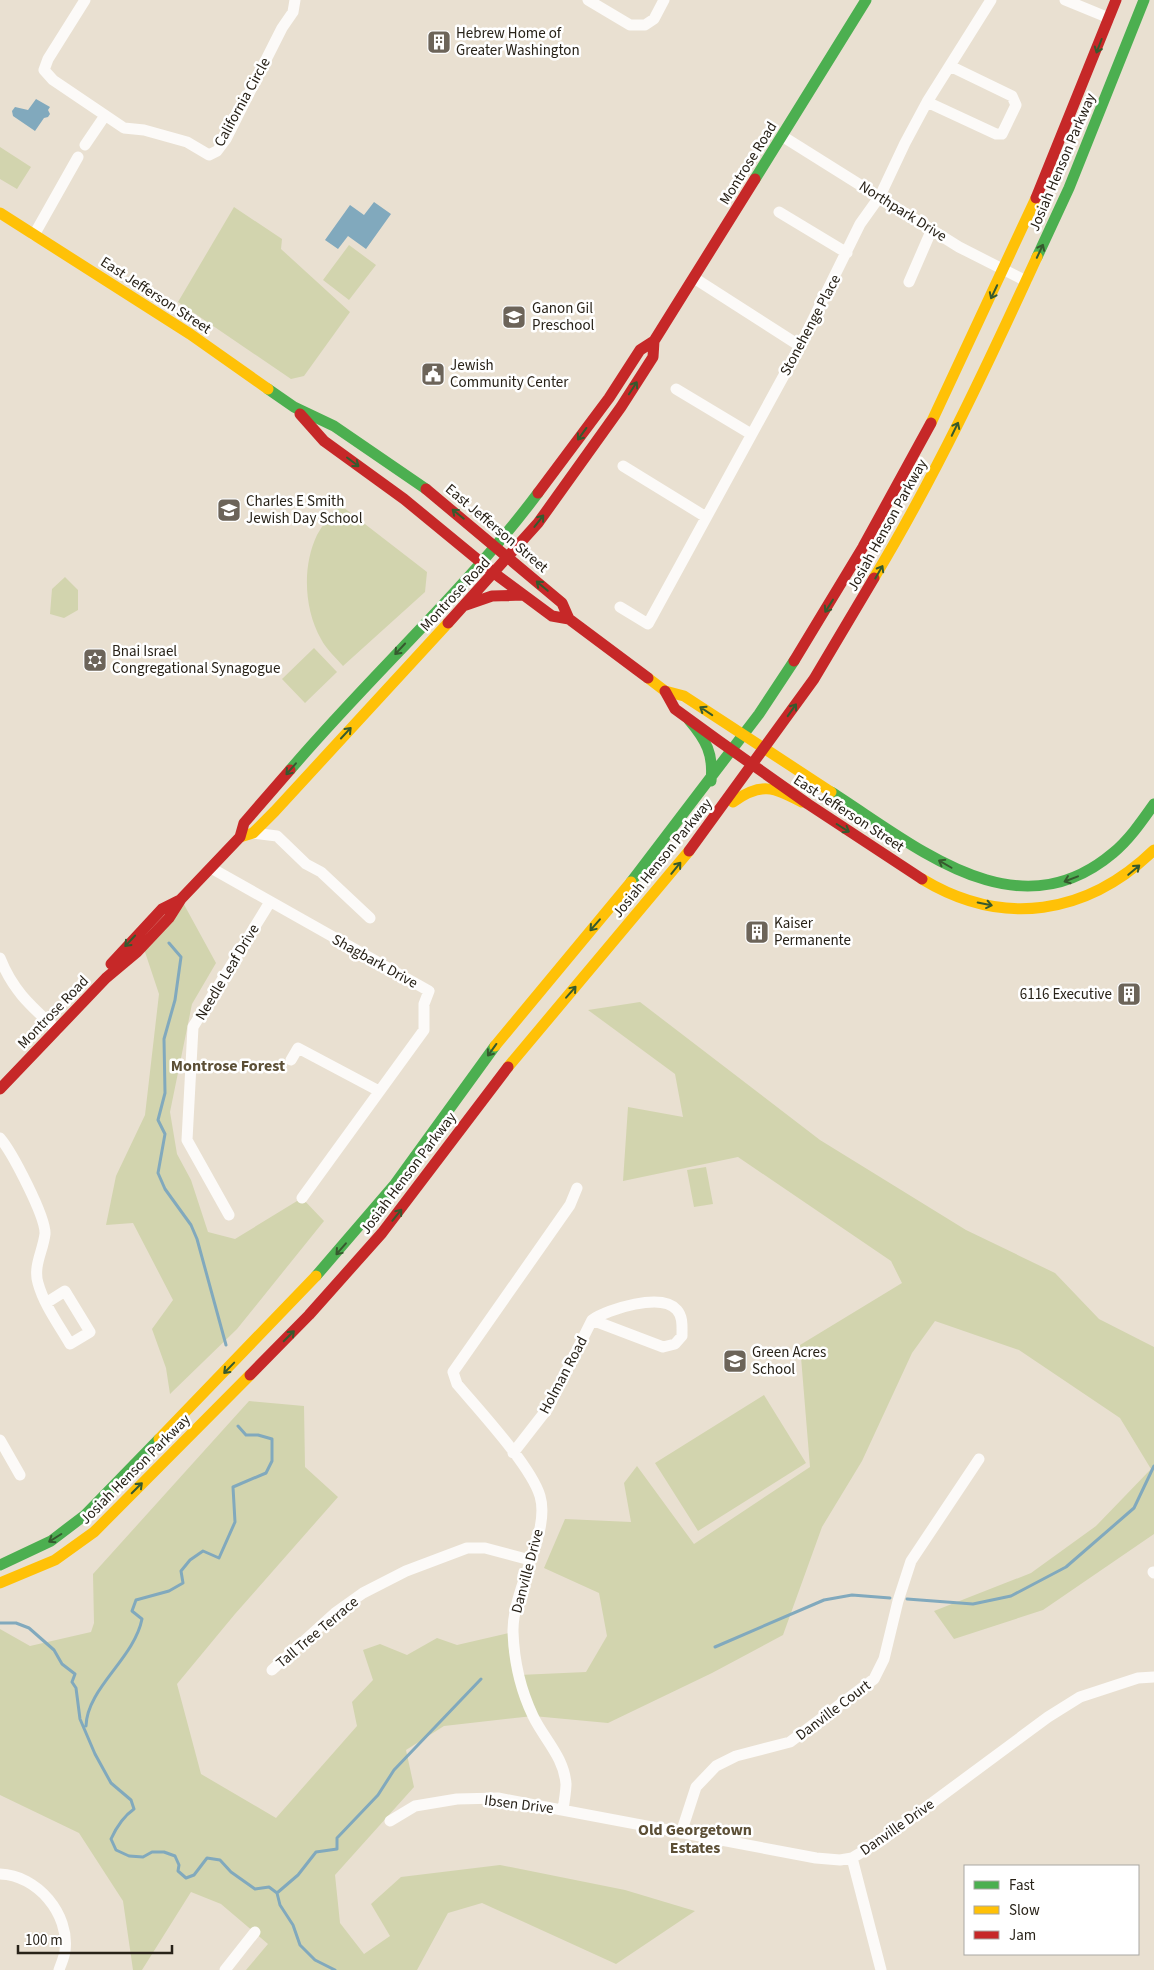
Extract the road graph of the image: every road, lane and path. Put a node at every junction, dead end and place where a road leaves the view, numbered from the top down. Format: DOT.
graph roads {
  1 [pos="85,0"];
  2 [pos="295,0"];
  3 [pos="588,0"];
  4 [pos="664,0"];
  5 [pos="866,0"];
  6 [pos="991,0"];
  7 [pos="1065,0"];
  8 [pos="1116,0"];
  9 [pos="1144,0"];
  10 [pos="1109,18"];
  11 [pos="950,66"];
  12 [pos="928,102"];
  13 [pos="104,117"];
  14 [pos="782,136"];
  15 [pos="85,145"];
  16 [pos="78,157"];
  17 [pos="880,196"];
  18 [pos="779,212"];
  19 [pos="0,213"];
  20 [pos="932,229"];
  21 [pos="34,234"];
  22 [pos="847,253"];
  23 [pos="1003,271"];
  24 [pos="694,278"];
  25 [pos="1026,281"];
  26 [pos="909,282"];
  27 [pos="654,341"];
  28 [pos="800,346"];
  29 [pos="676,389"];
  30 [pos="294,407"];
  31 [pos="751,434"];
  32 [pos="623,466"];
  33 [pos="706,517"];
  34 [pos="495,546"];
  35 [pos="508,558"];
  36 [pos="480,562"];
  37 [pos="494,573"];
  38 [pos="522,595"];
  39 [pos="464,606"];
  40 [pos="620,607"];
  41 [pos="569,618"];
  42 [pos="665,691"];
  43 [pos="689,720"];
  44 [pos="743,736"];
  45 [pos="764,750"];
  46 [pos="733,752"];
  47 [pos="752,766"];
  48 [pos="711,782"];
  49 [pos="802,802"];
  50 [pos="1154,804"];
  51 [pos="275,810"];
  52 [pos="717,815"];
  53 [pos="254,833"];
  54 [pos="276,836"];
  55 [pos="240,837"];
  56 [pos="917,847"];
  57 [pos="1154,850"];
  58 [pos="904,867"];
  59 [pos="211,868"];
  60 [pos="638,874"];
  61 [pos="915,874"];
  62 [pos="270,902"];
  63 [pos="370,918"];
  64 [pos="0,958"];
  65 [pos="593,966"];
  66 [pos="57,1030"];
  67 [pos="291,1060"];
  68 [pos="0,1089"];
  69 [pos="379,1091"];
  70 [pos="0,1138"];
  71 [pos="576,1188"];
  72 [pos="302,1198"];
  73 [pos="229,1215"];
  74 [pos="46,1303"];
  75 [pos="592,1320"];
  76 [pos="0,1440"];
  77 [pos="513,1453"];
  78 [pos="979,1458"];
  79 [pos="20,1475"];
  80 [pos="530,1560"];
  81 [pos="0,1565"];
  82 [pos="0,1583"];
  83 [pos="272,1670"];
  84 [pos="1154,1677"];
  85 [pos="563,1810"];
  86 [pos="390,1821"];
  87 [pos="681,1833"];
  88 [pos="852,1858"];
  89 [pos="0,1874"];
  90 [pos="256,1932"];
  91 [pos="59,1970"];
  92 [pos="225,1970"];
  93 [pos="881,1970"];
  1 -- 13 [label="street, California Circle"];
  2 -- 13 [label="street, California Circle"];
  3 -- 4 [label="street"];
  5 -- 14 [label="street, Montrose Road"];
  6 -- 11 [label="street, Stonehenge Place"];
  7 -- 10 [label="street"];
  8 -- 10 [label="street, Josiah Henson Parkway"];
  25 -- 9 [label="street, Josiah Henson Parkway, one-way"];
  10 -- 23 [label="street, Josiah Henson Parkway, one-way"];
  11 -- 12 [label="street, Stonehenge Place"];
  11 -- 12 [label="street"];
  12 -- 17 [label="street, Stonehenge Place"];
  13 -- 15 [label="street"];
  14 -- 17 [label="street, Northpark Drive"];
  14 -- 24 [label="street, Montrose Road"];
  16 -- 21 [label="street"];
  17 -- 20 [label="street, Northpark Drive"];
  17 -- 22 [label="street, Stonehenge Place"];
  18 -- 22 [label="street"];
  19 -- 21 [label="street, East Jefferson Street"];
  20 -- 23 [label="street, Northpark Drive"];
  20 -- 26 [label="street"];
  21 -- 30 [label="street, East Jefferson Street"];
  22 -- 28 [label="street, Stonehenge Place"];
  23 -- 25 [label="street, Northpark Drive"];
  23 -- 44 [label="street, Josiah Henson Parkway, one-way"];
  24 -- 27 [label="street, Montrose Road"];
  24 -- 28 [label="street"];
  45 -- 25 [label="street, Josiah Henson Parkway, one-way"];
  27 -- 34 [label="street, Montrose Road, one-way"];
  35 -- 27 [label="street, Montrose Road, one-way"];
  28 -- 31 [label="street, Stonehenge Place"];
  29 -- 31 [label="street"];
  34 -- 30 [label="street, East Jefferson Street, one-way"];
  30 -- 36 [label="street, East Jefferson Street, one-way"];
  31 -- 33 [label="street, Stonehenge Place"];
  32 -- 33 [label="street"];
  33 -- 40 [label="street, Stonehenge Place"];
  34 -- 35 [label="street, East Jefferson Street"];
  34 -- 36 [label="street, Montrose Road"];
  35 -- 37 [label="street, Montrose Road"];
  41 -- 35 [label="street, East Jefferson Street, one-way"];
  36 -- 37 [label="street, East Jefferson Street"];
  36 -- 55 [label="street, Montrose Road, one-way"];
  37 -- 38 [label="street, East Jefferson Street"];
  37 -- 39 [label="street, Montrose Road"];
  38 -- 39 [label="street"];
  38 -- 41 [label="street, East Jefferson Street"];
  51 -- 39 [label="street, Montrose Road, one-way"];
  41 -- 42 [label="street, East Jefferson Street"];
  42 -- 43 [label="street, East Jefferson Street"];
  44 -- 42 [label="street, East Jefferson Street, one-way"];
  43 -- 46 [label="street, East Jefferson Street"];
  43 -- 48 [label="street"];
  44 -- 45 [label="street, East Jefferson Street"];
  44 -- 46 [label="street, Josiah Henson Parkway"];
  45 -- 47 [label="street, Josiah Henson Parkway"];
  45 -- 56 [label="street, East Jefferson Street"];
  46 -- 47 [label="street, East Jefferson Street"];
  46 -- 48 [label="street, Josiah Henson Parkway"];
  47 -- 49 [label="street, East Jefferson Street"];
  47 -- 52 [label="street, Josiah Henson Parkway"];
  48 -- 60 [label="street, Josiah Henson Parkway"];
  49 -- 52 [label="street"];
  49 -- 58 [label="street, East Jefferson Street, one-way"];
  50 -- 56 [label="street, East Jefferson Street, one-way"];
  51 -- 53 [label="street, Montrose Road"];
  51 -- 54 [label="street"];
  65 -- 52 [label="street, Josiah Henson Parkway, one-way"];
  53 -- 54 [label="street"];
  53 -- 55 [label="street"];
  54 -- 63 [label="street"];
  55 -- 59 [label="street, Montrose Road"];
  56 -- 58 [label="street"];
  56 -- 61 [label="street"];
  61 -- 57 [label="street, East Jefferson Street, one-way"];
  58 -- 61 [label="street, East Jefferson Street"];
  59 -- 62 [label="street, Shagbark Drive"];
  59 -- 66 [label="street, Montrose Road"];
  60 -- 65 [label="street"];
  60 -- 81 [label="street, Josiah Henson Parkway, one-way"];
  62 -- 69 [label="street, Shagbark Drive"];
  62 -- 73 [label="street, Needle Leaf Drive"];
  64 -- 66 [label="street"];
  82 -- 65 [label="street, Josiah Henson Parkway, one-way"];
  66 -- 68 [label="street, Montrose Road"];
  67 -- 69 [label="street"];
  69 -- 72 [label="street, Shagbark Drive"];
  70 -- 74 [label="street"];
  71 -- 77 [label="street, Danville Drive"];
  74 -- 74 [label="street"];
  75 -- 75 [label="street, Holman Road"];
  75 -- 77 [label="street, Holman Road"];
  76 -- 79 [label="street"];
  77 -- 80 [label="street, Danville Drive"];
  78 -- 87 [label="street, Danville Court"];
  80 -- 83 [label="street, Tall Tree Terrace"];
  80 -- 85 [label="street, Danville Drive"];
  84 -- 88 [label="street, Danville Drive"];
  85 -- 86 [label="street, Ibsen Drive"];
  85 -- 87 [label="street, Danville Drive"];
  87 -- 88 [label="street, Danville Drive"];
  88 -- 93 [label="street"];
  89 -- 91 [label="street"];
  90 -- 92 [label="street"];
}
